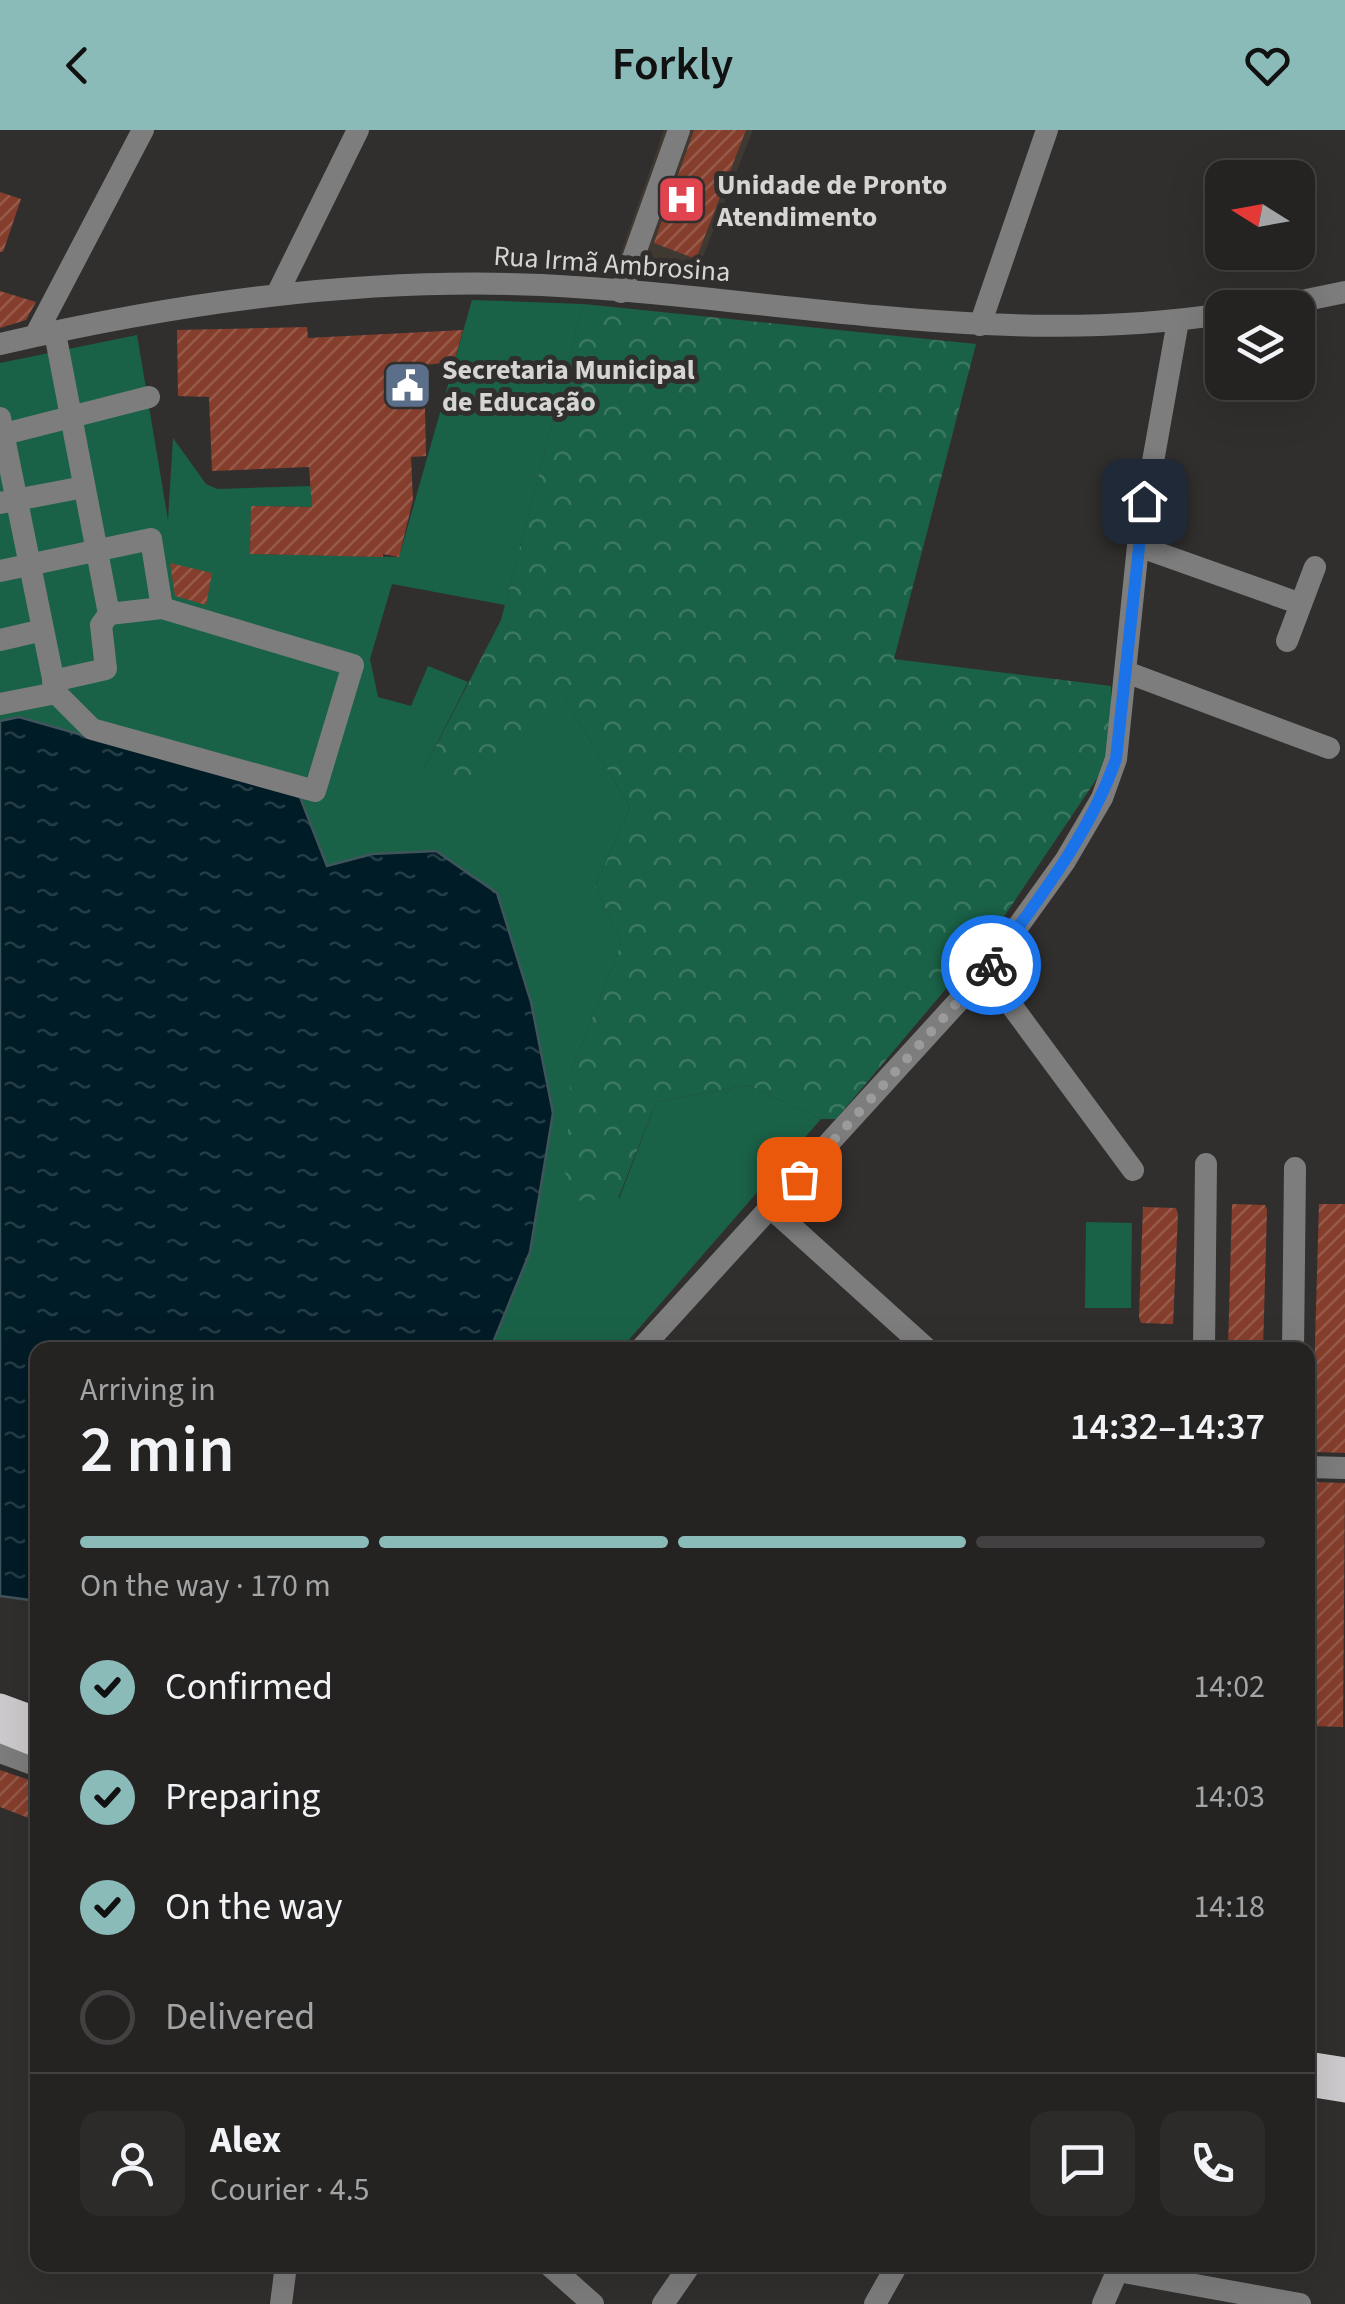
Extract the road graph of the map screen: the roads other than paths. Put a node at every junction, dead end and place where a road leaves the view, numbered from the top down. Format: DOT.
graph roads {
  1 [pos="143,130"];
  2 [pos="358,130"];
  3 [pos="679,130"];
  4 [pos="1047,130"];
  5 [pos="620,292"];
  6 [pos="1345,292"];
  7 [pos="277,294"];
  8 [pos="1315,298"];
  9 [pos="1205,317"];
  10 [pos="1178,321"];
  11 [pos="980,325"];
  12 [pos="45,334"];
  13 [pos="0,344"];
  14 [pos="149,396"];
  15 [pos="70,418"];
  16 [pos="1,429"];
  17 [pos="84,488"];
  18 [pos="8,501"];
  19 [pos="1138,546"];
  20 [pos="96,550"];
  21 [pos="30,564"];
  22 [pos="1315,567"];
  23 [pos="0,571"];
  24 [pos="1301,604"];
  25 [pos="162,608"];
  26 [pos="109,614"];
  27 [pos="43,630"];
  28 [pos="0,640"];
  29 [pos="1286,641"];
  30 [pos="1126,672"];
  31 [pos="54,687"];
  32 [pos="0,704"];
  33 [pos="1329,748"];
  34 [pos="986,971"];
  35 [pos="1206,1164"];
  36 [pos="1294,1168"];
  37 [pos="1133,1170"];
  38 [pos="772,1208"];
  39 [pos="647,1342"];
  40 [pos="919,1342"];
  41 [pos="1204,1342"];
  42 [pos="1293,1342"];
  43 [pos="1315,1467"];
  44 [pos="1345,1468"];
  45 [pos="0,1706"];
  46 [pos="30,1717"];
  47 [pos="0,1730"];
  48 [pos="30,1742"];
  49 [pos="0,1752"];
  50 [pos="30,1763"];
  51 [pos="1315,2065"];
  52 [pos="1345,2070"];
  53 [pos="1315,2085"];
  54 [pos="1345,2090"];
  55 [pos="285,2272"];
  56 [pos="556,2272"];
  57 [pos="685,2272"];
  58 [pos="893,2272"];
  59 [pos="1117,2272"];
  60 [pos="1139,2272"];
  61 [pos="281,2304"];
  62 [pos="593,2304"];
  63 [pos="663,2304"];
  64 [pos="875,2304"];
  65 [pos="1102,2304"];
  66 [pos="1300,2304"];
  1 -- 12 [label="street"];
  2 -- 7 [label="street"];
  3 -- 5 [label="street"];
  4 -- 11 [label="street"];
  5 -- 7 [label="street, Rua Irmã Ambrosina"];
  5 -- 11 [label="street, Rua Irmã Ambrosina"];
  6 -- 8 [label="street"];
  7 -- 12 [label="street, Rua Irmã Ambrosina"];
  9 -- 10 [label="street, Rua Irmã Ambrosina"];
  10 -- 11 [label="street, Rua Irmã Ambrosina"];
  10 -- 19 [label="street"];
  12 -- 13 [label="street, Rua Irmã Ambrosina"];
  12 -- 15 [label="street"];
  14 -- 15 [label="street"];
  15 -- 16 [label="street"];
  15 -- 17 [label="street"];
  16 -- 18 [label="street"];
  17 -- 18 [label="street"];
  17 -- 20 [label="street"];
  18 -- 21 [label="street"];
  19 -- 24 [label="street"];
  19 -- 30 [label="street"];
  20 -- 21 [label="street"];
  20 -- 25 [label="street"];
  20 -- 26 [label="street"];
  21 -- 23 [label="street"];
  21 -- 27 [label="street"];
  22 -- 24 [label="street"];
  24 -- 29 [label="street"];
  25 -- 26 [label="street"];
  25 -- 31 [label="street"];
  26 -- 31 [label="street"];
  27 -- 28 [label="street"];
  27 -- 31 [label="street"];
  30 -- 33 [label="street"];
  30 -- 34 [label="street"];
  31 -- 32 [label="street"];
  34 -- 37 [label="street"];
  34 -- 38 [label="street"];
  35 -- 41 [label="street"];
  36 -- 42 [label="street"];
  38 -- 39 [label="street"];
  38 -- 40 [label="street"];
  43 -- 44 [label="street"];
  45 -- 46 [label="main road"];
  47 -- 48 [label="main road"];
  49 -- 50 [label="street"];
  51 -- 52 [label="main road"];
  53 -- 54 [label="main road"];
  55 -- 61 [label="street"];
  56 -- 62 [label="street"];
  57 -- 63 [label="street"];
  58 -- 64 [label="street"];
  59 -- 65 [label="street"];
  60 -- 66 [label="street"];
}
